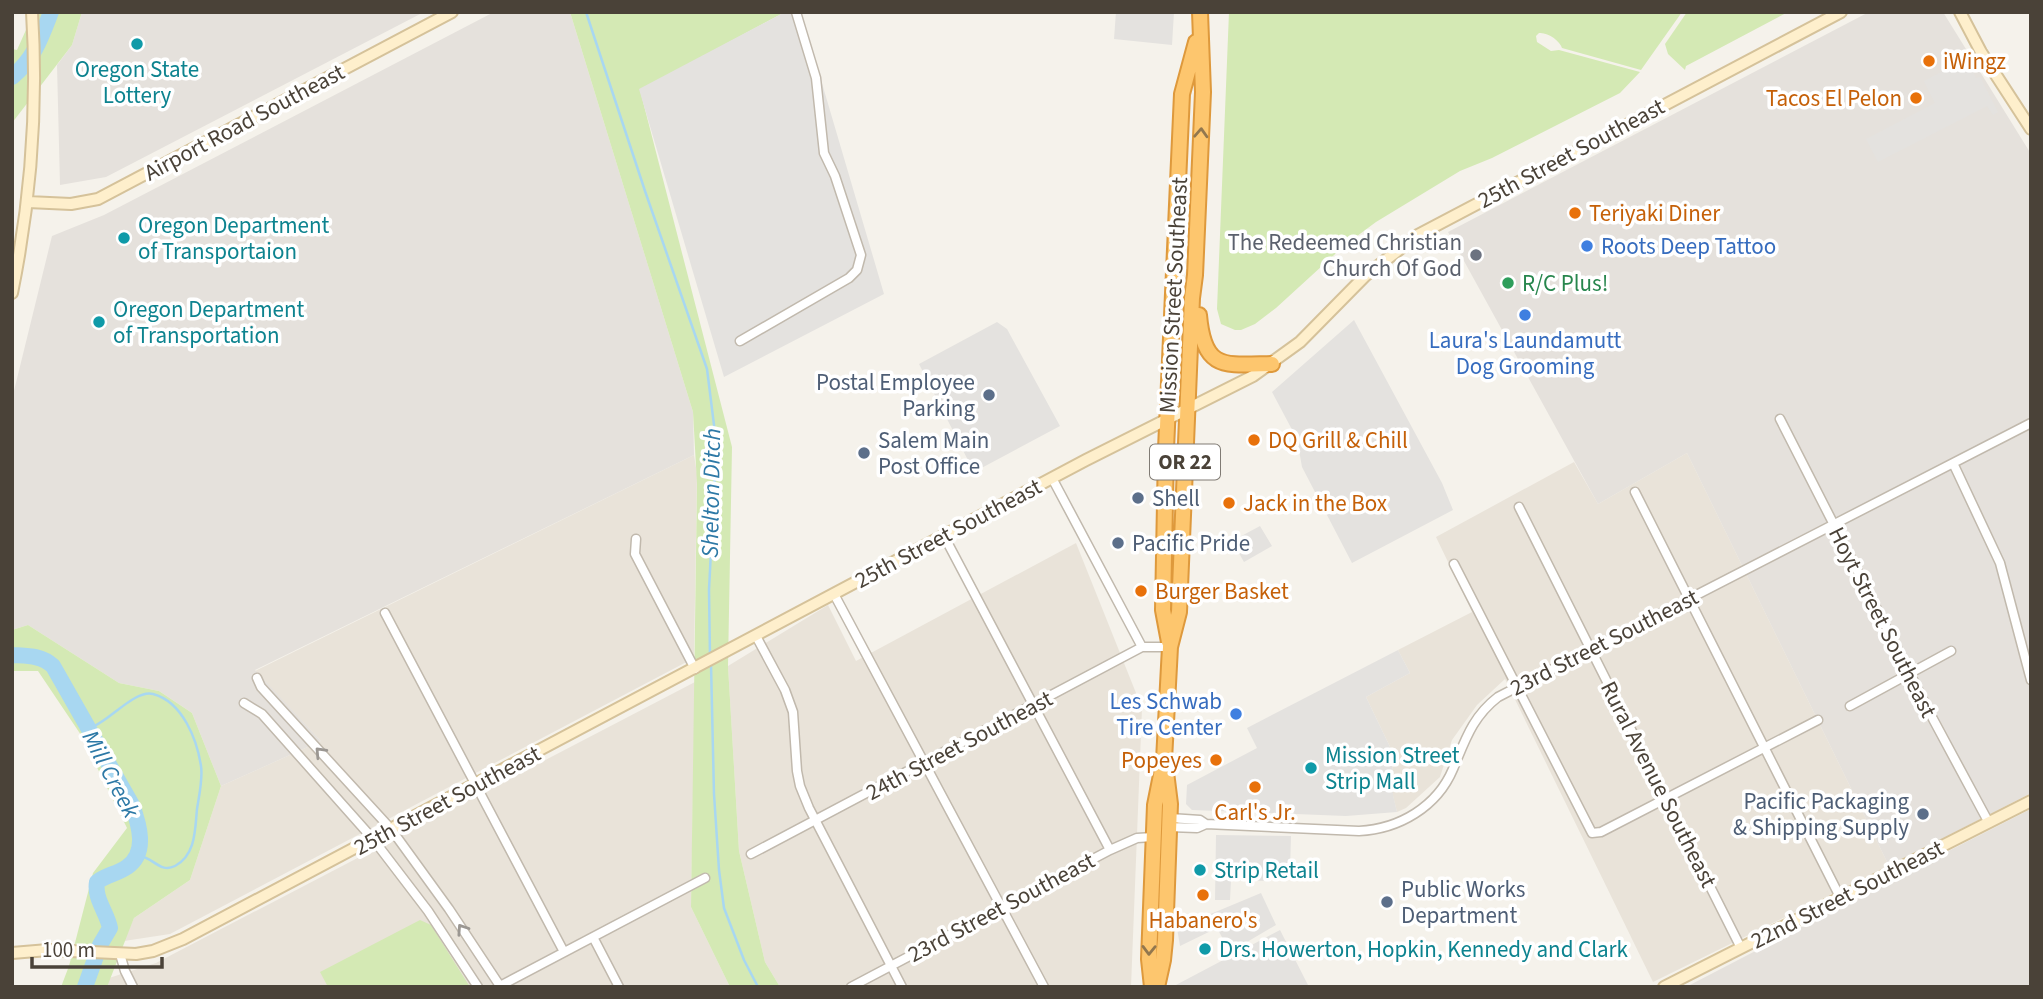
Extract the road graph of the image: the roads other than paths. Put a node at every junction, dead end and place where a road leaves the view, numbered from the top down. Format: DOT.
graph roads {
  1 [pos="32,12"];
  2 [pos="452,12"];
  3 [pos="796,12"];
  4 [pos="1200,12"];
  5 [pos="1841,12"];
  6 [pos="1960,12"];
  7 [pos="1199,29"];
  8 [pos="2031,130"];
  9 [pos="29,201"];
  10 [pos="1195,275"];
  11 [pos="12,293"];
  12 [pos="740,341"];
  13 [pos="1272,364"];
  14 [pos="1188,410"];
  15 [pos="1780,419"];
  16 [pos="1167,421"];
  17 [pos="2031,423"];
  18 [pos="1953,463"];
  19 [pos="1052,478"];
  20 [pos="1635,492"];
  21 [pos="1519,507"];
  22 [pos="1832,524"];
  23 [pos="944,536"];
  24 [pos="636,539"];
  25 [pos="1454,564"];
  26 [pos="834,594"];
  27 [pos="1689,598"];
  28 [pos="385,613"];
  29 [pos="756,636"];
  30 [pos="1170,647"];
  31 [pos="1142,648"];
  32 [pos="1591,649"];
  33 [pos="1951,651"];
  34 [pos="695,669"];
  35 [pos="1910,673"];
  36 [pos="257,678"];
  37 [pos="2031,680"];
  38 [pos="1516,687"];
  39 [pos="244,703"];
  40 [pos="1034,705"];
  41 [pos="1850,706"];
  42 [pos="1818,720"];
  43 [pos="1765,748"];
  44 [pos="1164,760"];
  45 [pos="925,763"];
  46 [pos="475,785"];
  47 [pos="1666,799"];
  48 [pos="2031,801"];
  49 [pos="816,821"];
  50 [pos="1169,823"];
  51 [pos="1989,823"];
  52 [pos="391,829"];
  53 [pos="1153,838"];
  54 [pos="373,839"];
  55 [pos="1110,849"];
  56 [pos="751,854"];
  57 [pos="705,878"];
  58 [pos="1167,879"];
  59 [pos="1840,897"];
  60 [pos="1002,907"];
  61 [pos="593,937"];
  62 [pos="1741,948"];
  63 [pos="564,952"];
  64 [pos="12,953"];
  65 [pos="120,954"];
  66 [pos="891,965"];
  67 [pos="500,986"];
  68 [pos="133,987"];
  69 [pos="478,987"];
  70 [pos="619,987"];
  71 [pos="851,987"];
  72 [pos="902,987"];
  73 [pos="1044,987"];
  74 [pos="1154,987"];
  75 [pos="1664,987"];
  1 -- 9 [label="street"];
  2 -- 9 [label="street, Airport Road Southeast"];
  3 -- 12 [label="street"];
  4 -- 7 [label="highway, Mission Street Southeast / OR 22"];
  5 -- 13 [label="street, 25th Street Southeast"];
  6 -- 8 [label="street"];
  10 -- 7 [label="highway, Mission Street Southeast / OR 22, one-way"];
  7 -- 16 [label="highway, Mission Street Southeast / OR 22"];
  9 -- 11 [label="street"];
  10 -- 13 [label="highway"];
  10 -- 14 [label="highway, Mission Street Southeast / OR 22"];
  13 -- 14 [label="street, 25th Street Southeast"];
  14 -- 16 [label="street, 25th Street Southeast"];
  14 -- 30 [label="highway, Mission Street Southeast / OR 22"];
  15 -- 22 [label="street, Hoyt Street Southeast"];
  16 -- 19 [label="street, 25th Street Southeast"];
  16 -- 30 [label="highway, Mission Street Southeast / OR 22"];
  17 -- 18 [label="street, 23rd Street Southeast"];
  18 -- 22 [label="street, 23rd Street Southeast"];
  18 -- 37 [label="street"];
  19 -- 23 [label="street, 25th Street Southeast"];
  19 -- 31 [label="street"];
  20 -- 27 [label="street"];
  21 -- 32 [label="street, Rural Avenue Southeast"];
  22 -- 27 [label="street, 23rd Street Southeast"];
  22 -- 35 [label="street, Hoyt Street Southeast"];
  23 -- 26 [label="street, 25th Street Southeast"];
  23 -- 40 [label="street"];
  24 -- 34 [label="street"];
  25 -- 38 [label="street"];
  26 -- 29 [label="street, 25th Street Southeast"];
  26 -- 45 [label="street"];
  27 -- 32 [label="street, 23rd Street Southeast"];
  27 -- 43 [label="street"];
  28 -- 46 [label="street"];
  29 -- 34 [label="street, 25th Street Southeast"];
  29 -- 49 [label="street"];
  30 -- 31 [label="street, 24th Street Southeast"];
  30 -- 44 [label="highway, Mission Street Southeast / OR 22"];
  31 -- 40 [label="street, 24th Street Southeast"];
  32 -- 38 [label="street, 23rd Street Southeast"];
  32 -- 47 [label="street, Rural Avenue Southeast"];
  33 -- 35 [label="street"];
  34 -- 46 [label="street, 25th Street Southeast"];
  35 -- 41 [label="street"];
  35 -- 51 [label="street, Hoyt Street Southeast"];
  52 -- 36 [label="street, one-way"];
  38 -- 47 [label="street"];
  38 -- 50 [label="street, 23rd Street Southeast"];
  39 -- 54 [label="street"];
  40 -- 45 [label="street, 24th Street Southeast"];
  40 -- 55 [label="street"];
  42 -- 43 [label="street"];
  43 -- 47 [label="street"];
  43 -- 59 [label="street"];
  44 -- 50 [label="highway, Mission Street Southeast / OR 22"];
  44 -- 53 [label="highway, Mission Street Southeast / OR 22"];
  45 -- 49 [label="street, 24th Street Southeast"];
  45 -- 60 [label="street"];
  46 -- 52 [label="street, 25th Street Southeast"];
  46 -- 63 [label="street"];
  47 -- 62 [label="street, Rural Avenue Southeast"];
  48 -- 51 [label="street, 22nd Street Southeast"];
  49 -- 56 [label="street, 24th Street Southeast"];
  49 -- 66 [label="street"];
  50 -- 58 [label="highway, Mission Street Southeast / OR 22"];
  51 -- 59 [label="street, 22nd Street Southeast"];
  52 -- 54 [label="street, 25th Street Southeast"];
  67 -- 52 [label="street, one-way"];
  53 -- 55 [label="street, 23rd Street Southeast"];
  53 -- 58 [label="highway"];
  53 -- 74 [label="highway, Mission Street Southeast / OR 22, one-way"];
  54 -- 65 [label="street, 25th Street Southeast"];
  54 -- 69 [label="street"];
  55 -- 60 [label="street, 23rd Street Southeast"];
  57 -- 61 [label="street"];
  58 -- 74 [label="highway, Mission Street Southeast / OR 22"];
  59 -- 62 [label="street, 22nd Street Southeast"];
  60 -- 66 [label="street, 23rd Street Southeast"];
  60 -- 73 [label="street"];
  61 -- 63 [label="street"];
  61 -- 70 [label="street"];
  62 -- 75 [label="street, 22nd Street Southeast"];
  63 -- 67 [label="street"];
  64 -- 65 [label="street, 25th Street Southeast"];
  65 -- 68 [label="street"];
  66 -- 71 [label="street, 23rd Street Southeast"];
  66 -- 72 [label="street"];
}
